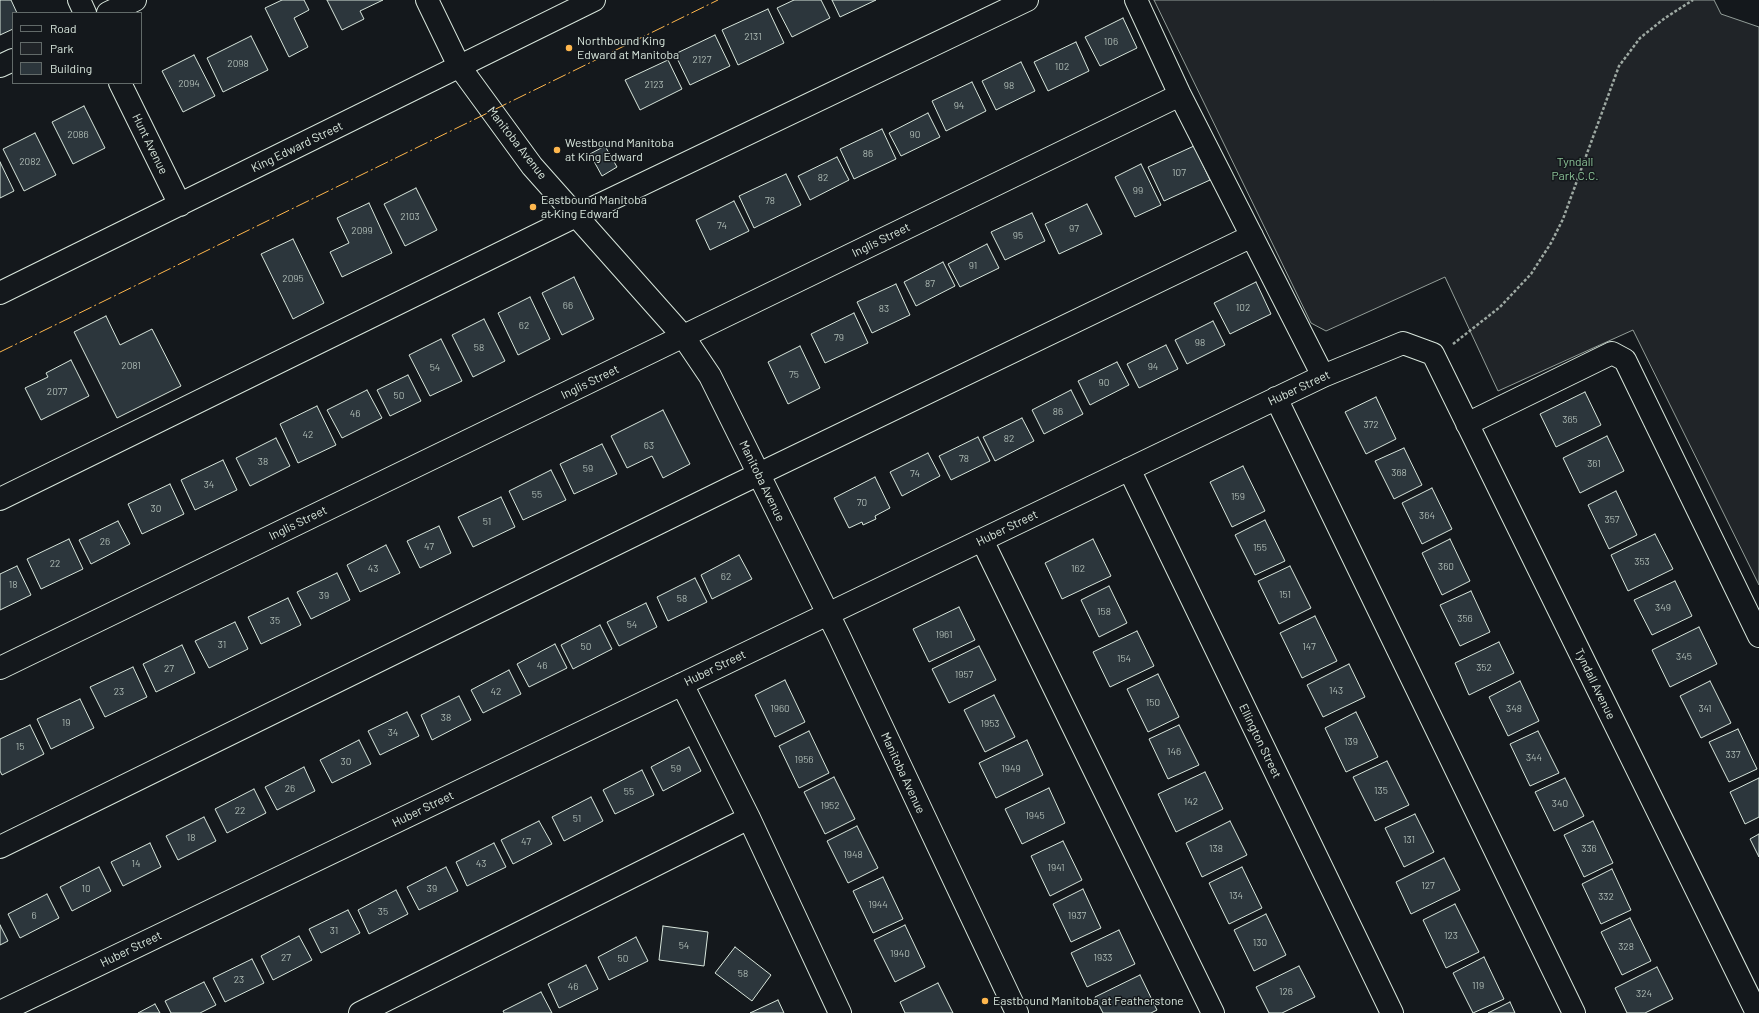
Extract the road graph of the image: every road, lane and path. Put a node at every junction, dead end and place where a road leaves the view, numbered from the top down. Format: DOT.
graph roads {
  1 [pos="79,0"];
  2 [pos="135,0"];
  3 [pos="427,0"];
  4 [pos="594,0"];
  5 [pos="1027,0"];
  6 [pos="1136,0"];
  7 [pos="1693,0"];
  8 [pos="85,12"];
  9 [pos="110,12"];
  10 [pos="12,60"];
  11 [pos="0,66"];
  12 [pos="459,66"];
  13 [pos="120,84"];
  14 [pos="1180,95"];
  15 [pos="180,205"];
  16 [pos="576,216"];
  17 [pos="1252,236"];
  18 [pos="0,293"];
  19 [pos="683,336"];
  20 [pos="1433,354"];
  21 [pos="1323,376"];
  22 [pos="1276,398"];
  23 [pos="1467,424"];
  24 [pos="1129,469"];
  25 [pos="759,474"];
  26 [pos="0,499"];
  27 [pos="982,540"];
  28 [pos="828,614"];
  29 [pos="1759,636"];
  30 [pos="0,668"];
  31 [pos="682,684"];
  32 [pos="749,818"];
  33 [pos="0,847"];
  34 [pos="0,1012"];
  35 [pos="360,1013"];
  36 [pos="840,1013"];
  37 [pos="1017,1013"];
  38 [pos="1213,1013"];
  39 [pos="1392,1013"];
  40 [pos="1574,1013"];
  41 [pos="1757,1013"];
  1 -- 8 [label="street"];
  2 -- 9 [label="street"];
  3 -- 12 [label="street, Manitoba Avenue"];
  4 -- 12 [label="street, King Edward Street"];
  5 -- 16 [label="street"];
  6 -- 14 [label="street"];
  7 -- 20 [label="path"];
  10 -- 11 [label="street"];
  12 -- 15 [label="street, King Edward Street"];
  12 -- 16 [label="street, Manitoba Avenue"];
  13 -- 15 [label="street, Hunt Avenue"];
  14 -- 17 [label="street"];
  14 -- 19 [label="street, Inglis Street"];
  15 -- 18 [label="street, King Edward Street"];
  16 -- 19 [label="street, Manitoba Avenue"];
  16 -- 26 [label="street"];
  17 -- 21 [label="street"];
  17 -- 25 [label="street"];
  19 -- 25 [label="street, Manitoba Avenue"];
  19 -- 30 [label="street, Inglis Street"];
  20 -- 21 [label="street, Huber Street"];
  20 -- 23 [label="street, Tyndall Avenue"];
  21 -- 22 [label="street, Huber Street"];
  22 -- 24 [label="street, Huber Street"];
  22 -- 40 [label="street"];
  23 -- 29 [label="street"];
  23 -- 41 [label="street, Tyndall Avenue"];
  24 -- 27 [label="street, Huber Street"];
  24 -- 39 [label="street, Ellington Street"];
  25 -- 28 [label="street, Manitoba Avenue"];
  25 -- 33 [label="street"];
  27 -- 28 [label="street, Huber Street"];
  27 -- 38 [label="street"];
  28 -- 31 [label="street, Huber Street"];
  28 -- 37 [label="street, Manitoba Avenue"];
  31 -- 32 [label="street"];
  31 -- 34 [label="street, Huber Street"];
  32 -- 35 [label="street"];
  32 -- 36 [label="street"];
}
